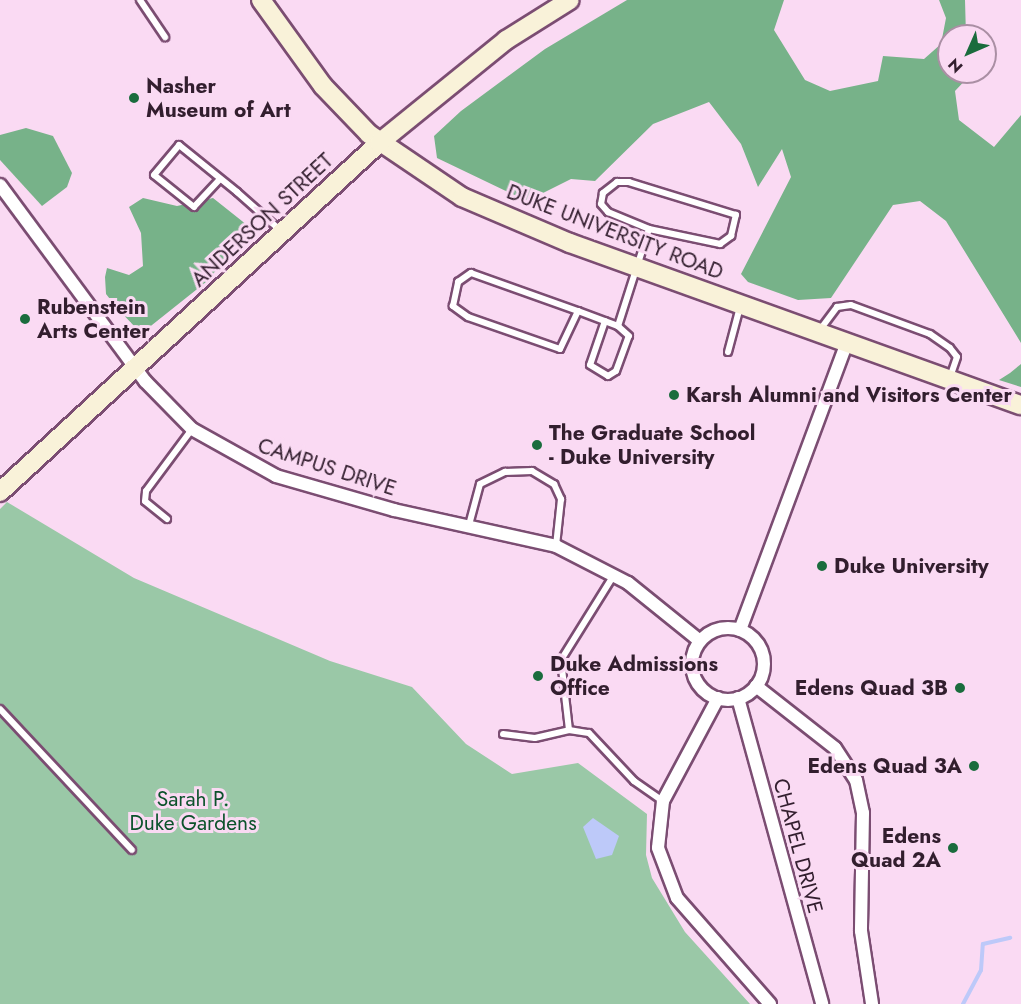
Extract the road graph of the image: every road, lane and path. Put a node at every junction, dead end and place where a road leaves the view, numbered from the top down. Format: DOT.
graph roads {
  1 [pos="140,0"];
  2 [pos="261,0"];
  3 [pos="570,0"];
  4 [pos="165,37"];
  5 [pos="379,143"];
  6 [pos="220,178"];
  7 [pos="0,185"];
  8 [pos="650,229"];
  9 [pos="283,233"];
  10 [pos="637,266"];
  11 [pos="741,303"];
  12 [pos="578,311"];
  13 [pos="605,321"];
  14 [pos="618,327"];
  15 [pos="819,332"];
  16 [pos="847,342"];
  17 [pos="728,352"];
  18 [pos="136,368"];
  19 [pos="949,379"];
  20 [pos="1021,405"];
  21 [pos="192,429"];
  22 [pos="0,492"];
  23 [pos="168,519"];
  24 [pos="469,525"];
  25 [pos="556,546"];
  26 [pos="615,575"];
  27 [pos="740,630"];
  28 [pos="700,641"];
  29 [pos="756,686"];
  30 [pos="718,698"];
  31 [pos="738,698"];
  32 [pos="0,709"];
  33 [pos="569,730"];
  34 [pos="503,734"];
  35 [pos="663,801"];
  36 [pos="132,850"];
  37 [pos="770,1004"];
  38 [pos="822,1004"];
  39 [pos="872,1004"];
  1 -- 4 [label="lane"];
  2 -- 5 [label="main road, DUKE UNIVERSITY ROAD"];
  3 -- 5 [label="main road, ANDERSON STREET"];
  5 -- 9 [label="main road, ANDERSON STREET"];
  5 -- 10 [label="main road, DUKE UNIVERSITY ROAD"];
  6 -- 6 [label="lane"];
  6 -- 9 [label="lane"];
  7 -- 18 [label="street, CAMPUS DRIVE"];
  8 -- 8 [label="lane"];
  8 -- 10 [label="lane"];
  9 -- 18 [label="main road, ANDERSON STREET"];
  10 -- 11 [label="main road, DUKE UNIVERSITY ROAD"];
  10 -- 14 [label="lane"];
  11 -- 15 [label="main road, DUKE UNIVERSITY ROAD"];
  11 -- 17 [label="lane"];
  12 -- 12 [label="lane"];
  12 -- 13 [label="lane"];
  13 -- 14 [label="lane"];
  13 -- 14 [label="lane"];
  15 -- 16 [label="main road, DUKE UNIVERSITY ROAD"];
  15 -- 19 [label="lane"];
  16 -- 19 [label="main road, DUKE UNIVERSITY ROAD"];
  16 -- 27 [label="street"];
  18 -- 21 [label="street, CAMPUS DRIVE"];
  18 -- 22 [label="main road, ANDERSON STREET"];
  19 -- 20 [label="main road, DUKE UNIVERSITY ROAD"];
  21 -- 23 [label="lane"];
  21 -- 24 [label="street, CAMPUS DRIVE"];
  24 -- 25 [label="street, CAMPUS DRIVE"];
  24 -- 25 [label="lane"];
  25 -- 26 [label="street, CAMPUS DRIVE"];
  26 -- 28 [label="street, CAMPUS DRIVE"];
  26 -- 33 [label="lane"];
  27 -- 28 [label="street"];
  27 -- 29 [label="street"];
  28 -- 30 [label="street"];
  29 -- 31 [label="street"];
  29 -- 39 [label="street"];
  30 -- 31 [label="street"];
  30 -- 35 [label="street"];
  31 -- 38 [label="street, CHAPEL DRIVE"];
  32 -- 36 [label="lane"];
  33 -- 34 [label="lane"];
  33 -- 35 [label="lane"];
  35 -- 37 [label="street"];
}
